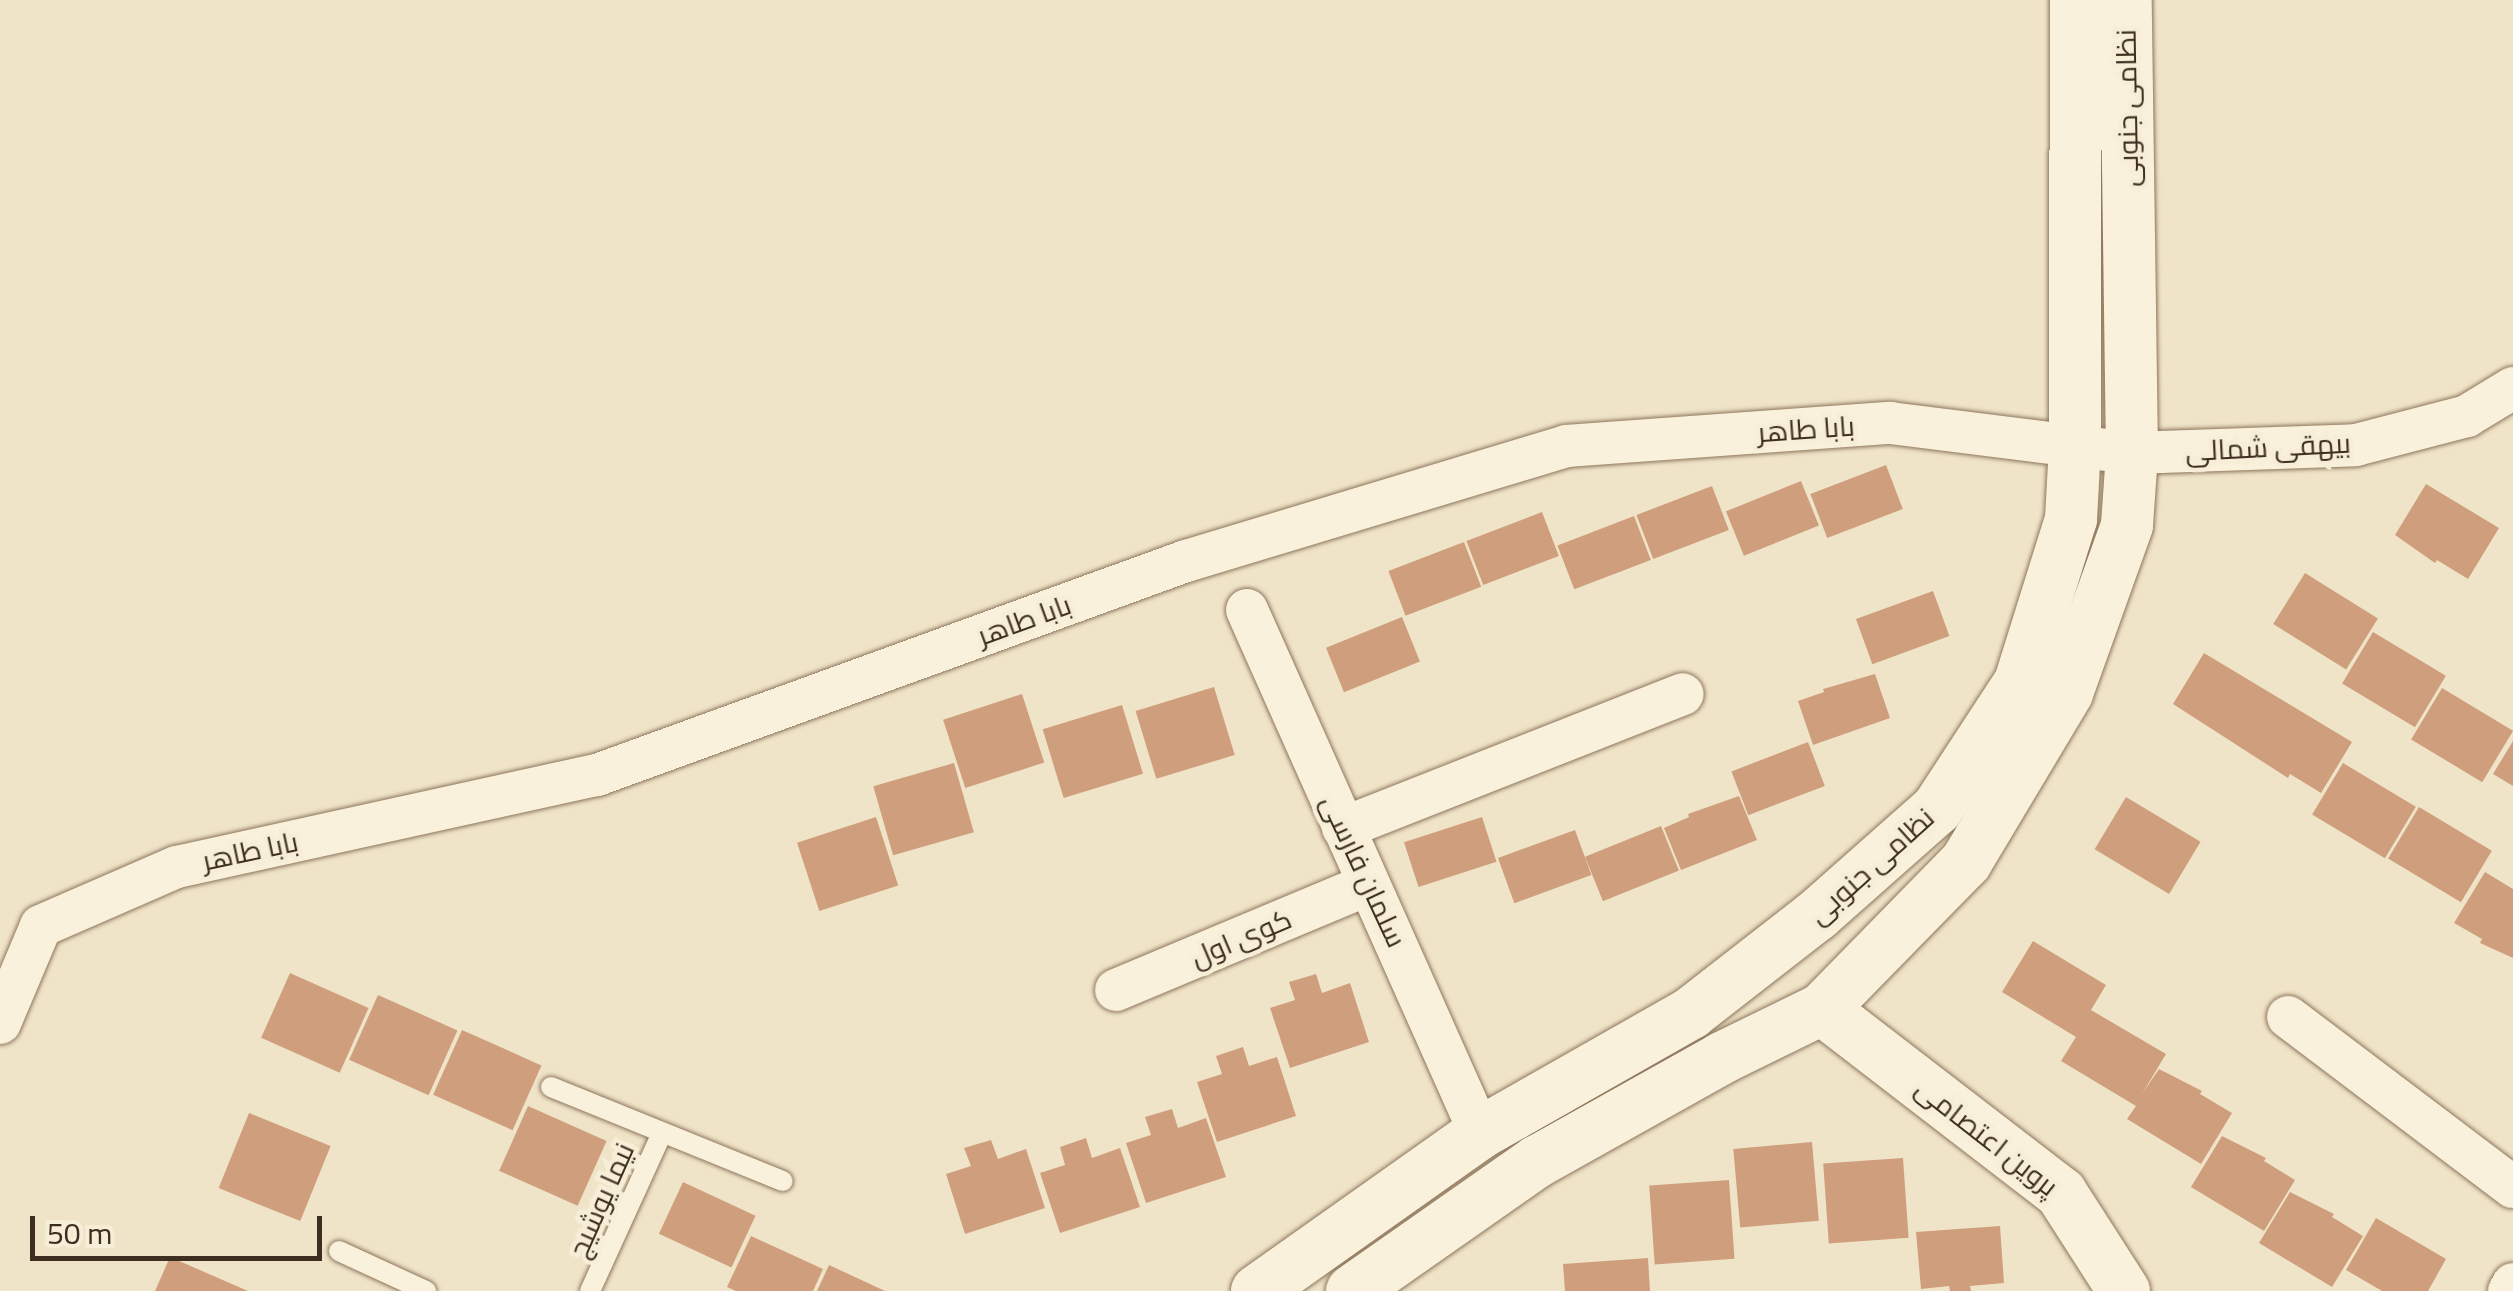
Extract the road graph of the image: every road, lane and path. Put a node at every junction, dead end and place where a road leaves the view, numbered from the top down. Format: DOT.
graph roads {
  1 [pos="2076,0"];
  2 [pos="2126,0"];
  3 [pos="2513,388"];
  4 [pos="2075,446"];
  5 [pos="2132,453"];
  6 [pos="1246,610"];
  7 [pos="1683,694"];
  8 [pos="1343,828"];
  9 [pos="1367,885"];
  10 [pos="1116,990"];
  11 [pos="1822,1008"];
  12 [pos="2288,1017"];
  13 [pos="0,1023"];
  14 [pos="551,1086"];
  15 [pos="662,1133"];
  16 [pos="1480,1133"];
  17 [pos="783,1181"];
  18 [pos="2513,1187"];
  19 [pos="339,1251"];
  20 [pos="2513,1284"];
  21 [pos="426,1291"];
  22 [pos="590,1291"];
  23 [pos="1257,1291"];
  24 [pos="1352,1291"];
  25 [pos="2124,1291"];
  26 [pos="2508,1291"];
  1 -- 4 [label="street, نظامی جنوبی"];
  2 -- 5 [label="street, نظامی جنوبی"];
  3 -- 5 [label="street, بیهقی شمالی"];
  4 -- 5 [label="street, بابا طاهر"];
  4 -- 13 [label="street, بابا طاهر"];
  4 -- 16 [label="street, نظامی جنوبی"];
  5 -- 11 [label="street, نظامی جنوبی"];
  6 -- 8 [label="street, سلمان فارسی"];
  7 -- 8 [label="street"];
  8 -- 9 [label="street, سلمان فارسی"];
  9 -- 10 [label="street, کوی اول"];
  9 -- 16 [label="street, سلمان فارسی"];
  11 -- 24 [label="street, نظامی جنوبی"];
  11 -- 25 [label="street, پروین اعتصامی"];
  12 -- 18 [label="street"];
  14 -- 15 [label="lane"];
  15 -- 17 [label="lane"];
  15 -- 22 [label="lane, نیما یوشیج"];
  16 -- 23 [label="street, نظامی جنوبی"];
  19 -- 21 [label="lane"];
  20 -- 26 [label="street"];
}
